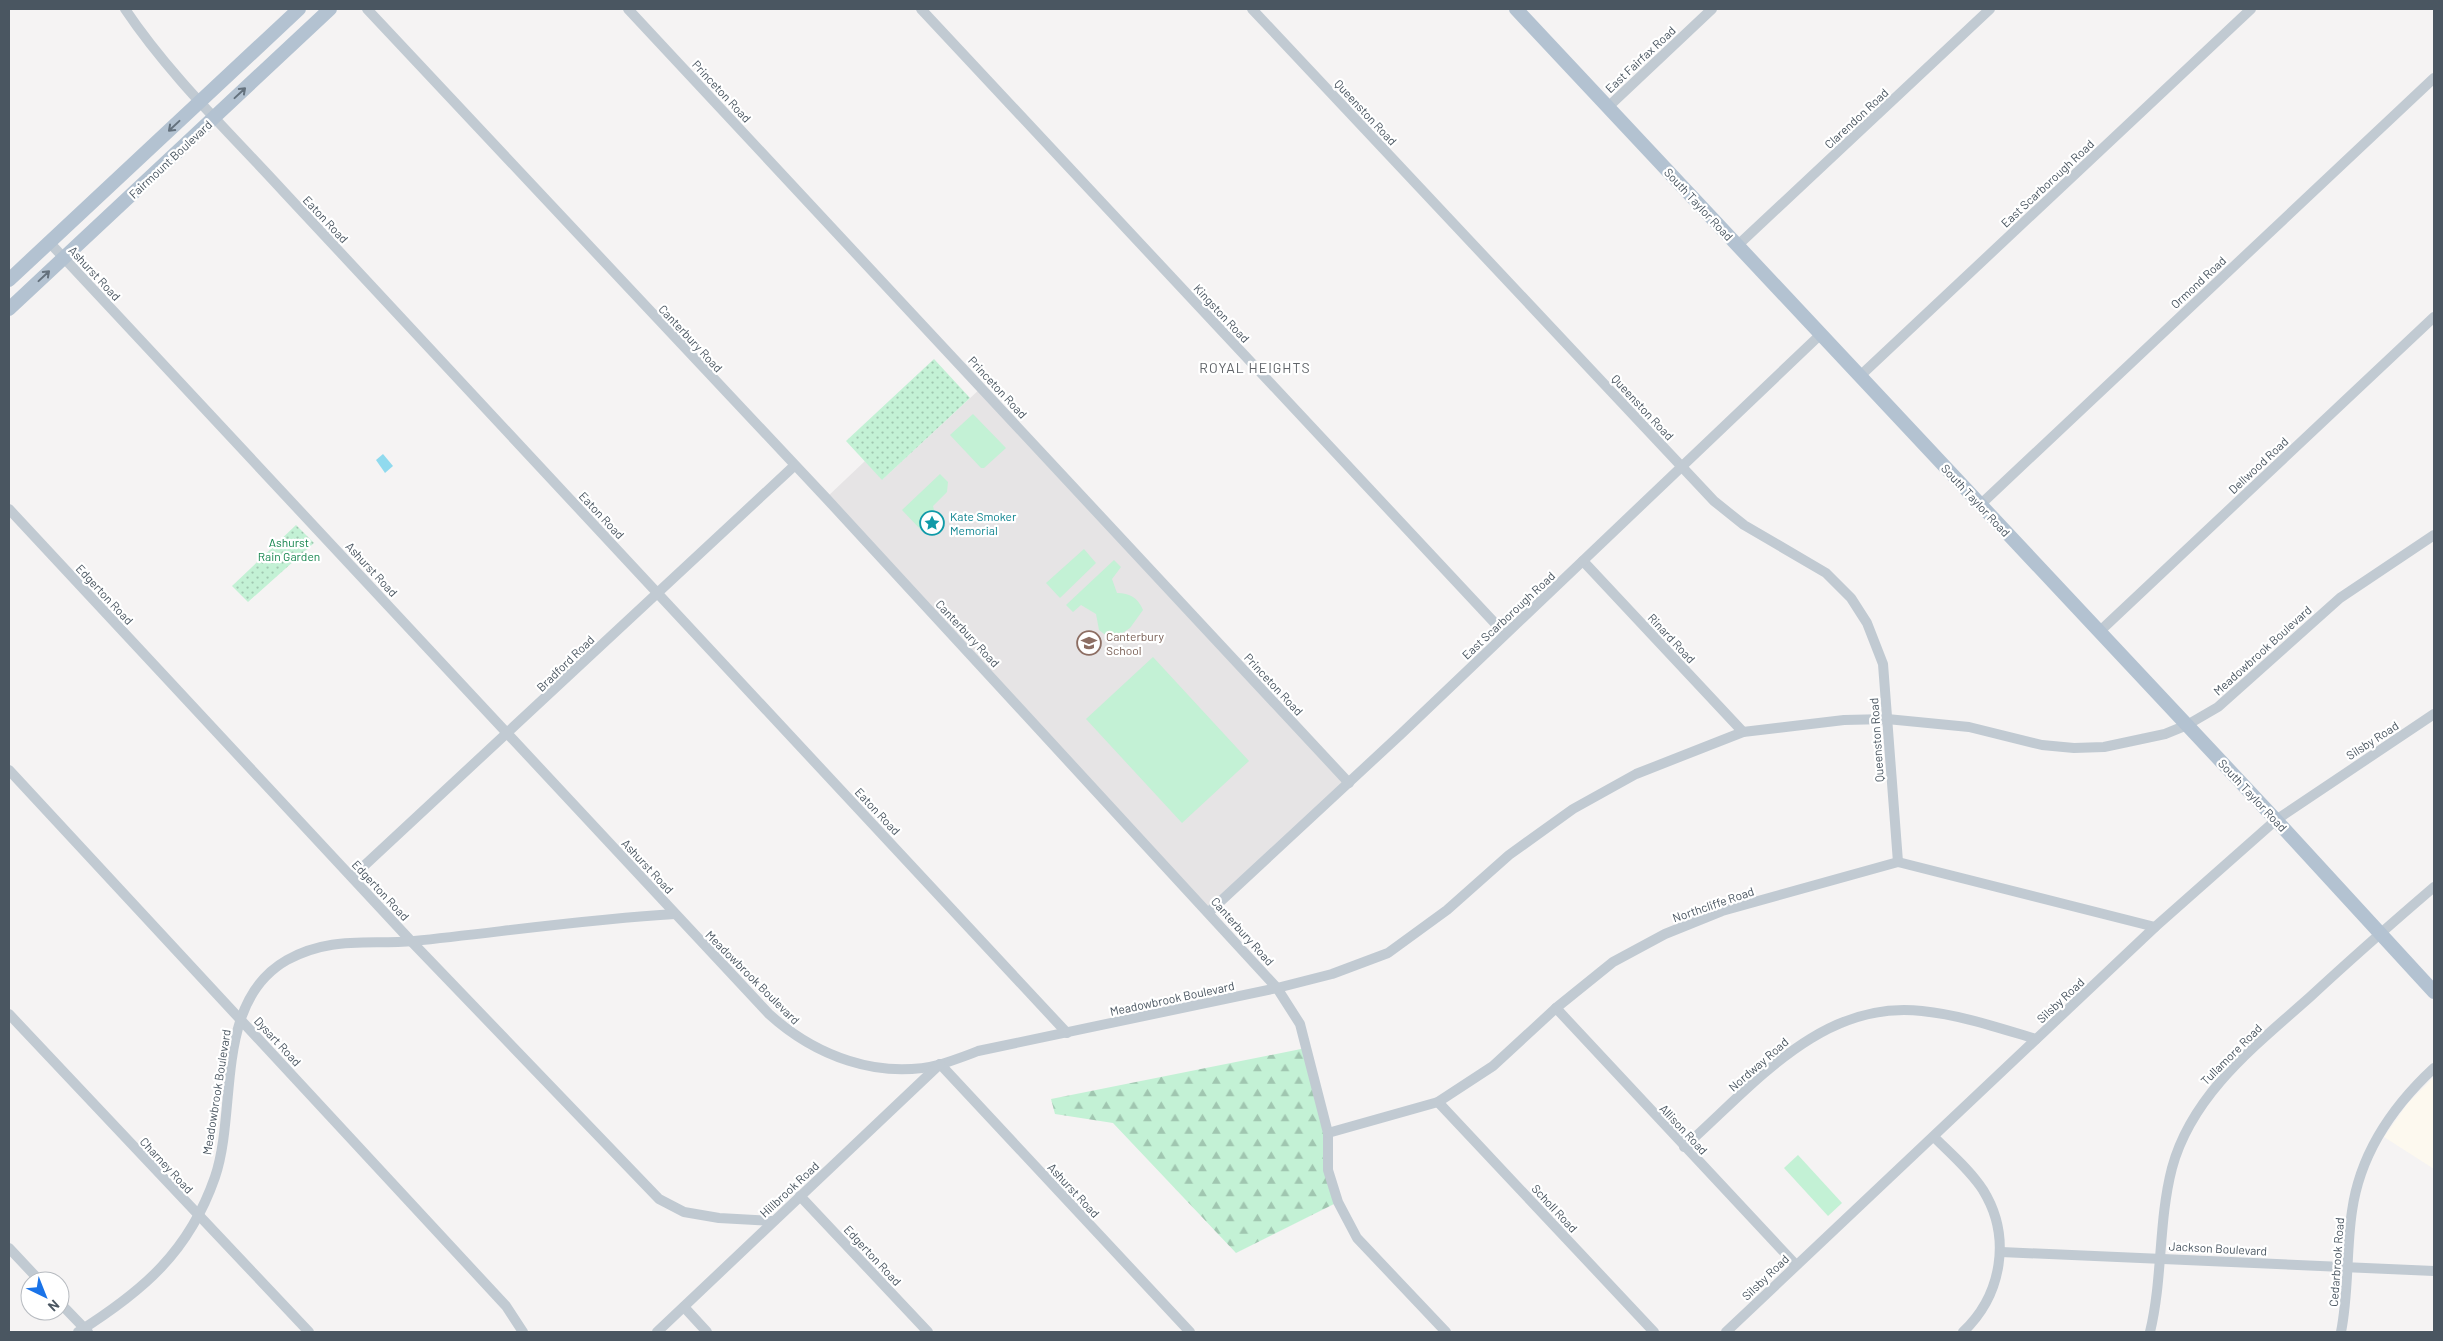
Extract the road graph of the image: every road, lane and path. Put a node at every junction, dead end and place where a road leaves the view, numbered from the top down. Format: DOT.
graph roads {
  1 [pos="125,9"];
  2 [pos="299,9"];
  3 [pos="330,9"];
  4 [pos="368,9"];
  5 [pos="628,9"];
  6 [pos="920,9"];
  7 [pos="1252,9"];
  8 [pos="1516,9"];
  9 [pos="1712,9"];
  10 [pos="1990,9"];
  11 [pos="2251,9"];
  12 [pos="2434,78"];
  13 [pos="200,101"];
  14 [pos="1608,107"];
  15 [pos="215,117"];
  16 [pos="50,242"];
  17 [pos="1738,245"];
  18 [pos="64,258"];
  19 [pos="9,280"];
  20 [pos="9,309"];
  21 [pos="2434,317"];
  22 [pos="1821,334"];
  23 [pos="1860,376"];
  24 [pos="794,466"];
  25 [pos="1682,467"];
  26 [pos="1980,504"];
  27 [pos="9,509"];
  28 [pos="2434,535"];
  29 [pos="1583,561"];
  30 [pos="658,592"];
  31 [pos="2099,632"];
  32 [pos="1505,634"];
  33 [pos="2434,714"];
  34 [pos="1887,719"];
  35 [pos="2187,725"];
  36 [pos="1743,732"];
  37 [pos="509,733"];
  38 [pos="9,770"];
  39 [pos="1349,783"];
  40 [pos="2276,820"];
  41 [pos="1898,862"];
  42 [pos="352,878"];
  43 [pos="2434,886"];
  44 [pos="1209,912"];
  45 [pos="675,914"];
  46 [pos="2155,927"];
  47 [pos="2380,932"];
  48 [pos="411,941"];
  49 [pos="1277,988"];
  50 [pos="2434,992"];
  51 [pos="1556,1008"];
  52 [pos="9,1014"];
  53 [pos="241,1019"];
  54 [pos="1067,1033"];
  55 [pos="2036,1039"];
  56 [pos="940,1064"];
  57 [pos="2434,1068"];
  58 [pos="1438,1102"];
  59 [pos="1328,1133"];
  60 [pos="1934,1136"];
  61 [pos="1684,1148"];
  62 [pos="800,1196"];
  63 [pos="197,1215"];
  64 [pos="772,1221"];
  65 [pos="9,1248"];
  66 [pos="2001,1252"];
  67 [pos="2160,1258"];
  68 [pos="1796,1265"];
  69 [pos="2349,1267"];
  70 [pos="31,1271"];
  71 [pos="2434,1271"];
  72 [pos="684,1307"];
  73 [pos="70,1315"];
  74 [pos="83,1331"];
  75 [pos="308,1332"];
  76 [pos="523,1332"];
  77 [pos="657,1332"];
  78 [pos="707,1332"];
  79 [pos="928,1332"];
  80 [pos="1190,1332"];
  81 [pos="1446,1332"];
  82 [pos="1654,1332"];
  83 [pos="1726,1332"];
  84 [pos="1963,1332"];
  85 [pos="2150,1332"];
  86 [pos="2341,1332"];
  1 -- 13 [label="street, Eaton Road"];
  2 -- 13 [label="main road, Fairmount Boulevard"];
  15 -- 3 [label="main road, Fairmount Boulevard, one-way"];
  4 -- 24 [label="street, Canterbury Road"];
  5 -- 39 [label="street, Princeton Road"];
  6 -- 32 [label="street, Kingston Road"];
  7 -- 25 [label="street, Queenston Road"];
  8 -- 14 [label="main road, South Taylor Road"];
  9 -- 14 [label="street, East Fairfax Road"];
  10 -- 17 [label="street, Clarendon Road"];
  11 -- 23 [label="street, East Scarborough Road"];
  12 -- 26 [label="street, Ormond Road"];
  13 -- 15 [label="street, Eaton Road"];
  13 -- 16 [label="main road, Fairmount Boulevard, one-way"];
  14 -- 17 [label="main road, South Taylor Road"];
  15 -- 18 [label="main road, Fairmount Boulevard"];
  15 -- 30 [label="street, Eaton Road"];
  16 -- 18 [label="street, Ashurst Road"];
  16 -- 19 [label="main road, Fairmount Boulevard"];
  17 -- 22 [label="main road, South Taylor Road"];
  20 -- 18 [label="main road, Fairmount Boulevard, one-way"];
  18 -- 37 [label="street, Ashurst Road"];
  21 -- 31 [label="street, Dellwood Road"];
  22 -- 23 [label="main road, South Taylor Road"];
  22 -- 25 [label="street, East Scarborough Road"];
  23 -- 26 [label="main road, South Taylor Road"];
  24 -- 30 [label="street, Bradford Road"];
  24 -- 44 [label="street, Canterbury Road"];
  25 -- 29 [label="street, East Scarborough Road"];
  25 -- 34 [label="street, Queenston Road"];
  26 -- 31 [label="main road, South Taylor Road"];
  27 -- 42 [label="street, Edgerton Road"];
  28 -- 35 [label="street, Meadowbrook Boulevard"];
  29 -- 32 [label="street, East Scarborough Road"];
  29 -- 36 [label="street, Rinard Road"];
  30 -- 37 [label="street, Bradford Road"];
  30 -- 54 [label="street, Eaton Road"];
  31 -- 35 [label="main road, South Taylor Road"];
  32 -- 39 [label="street, East Scarborough Road"];
  33 -- 40 [label="street, Silsby Road"];
  34 -- 35 [label="street, Meadowbrook Boulevard"];
  34 -- 36 [label="street, Meadowbrook Boulevard"];
  34 -- 41 [label="street, Queenston Road"];
  35 -- 40 [label="main road, South Taylor Road"];
  36 -- 49 [label="street, Meadowbrook Boulevard"];
  37 -- 42 [label="street, Bradford Road"];
  37 -- 45 [label="street, Ashurst Road"];
  38 -- 53 [label="street, Dysart Road"];
  39 -- 44 [label="street, East Scarborough Road"];
  40 -- 46 [label="street, Silsby Road"];
  40 -- 47 [label="main road, South Taylor Road"];
  41 -- 46 [label="street, Northcliffe Road"];
  41 -- 51 [label="street, Northcliffe Road"];
  42 -- 48 [label="street, Edgerton Road"];
  43 -- 47 [label="street, Tullamore Road"];
  44 -- 49 [label="street, Canterbury Road"];
  45 -- 48 [label="street, Meadowbrook Boulevard"];
  45 -- 56 [label="street, Meadowbrook Boulevard"];
  46 -- 55 [label="street, Silsby Road"];
  47 -- 50 [label="main road, South Taylor Road"];
  47 -- 67 [label="street, Tullamore Road"];
  48 -- 53 [label="street, Meadowbrook Boulevard"];
  48 -- 64 [label="street, Edgerton Road"];
  49 -- 54 [label="street, Meadowbrook Boulevard"];
  49 -- 59 [label="street, Canterbury Road"];
  51 -- 58 [label="street, Northcliffe Road"];
  51 -- 61 [label="street, Allison Road"];
  52 -- 63 [label="street, Charney Road"];
  53 -- 63 [label="street, Meadowbrook Boulevard"];
  53 -- 76 [label="street, Dysart Road"];
  54 -- 56 [label="street, Meadowbrook Boulevard"];
  55 -- 60 [label="street, Silsby Road"];
  55 -- 61 [label="street, Nordway Road"];
  56 -- 62 [label="street, Hillbrook Road"];
  56 -- 80 [label="street, Ashurst Road"];
  57 -- 69 [label="street, Cedarbrook Road"];
  58 -- 59 [label="street, Northcliffe Road"];
  58 -- 82 [label="street, Scholl Road"];
  59 -- 81 [label="street, Canterbury Road"];
  60 -- 66 [label="street"];
  60 -- 68 [label="street, Silsby Road"];
  61 -- 68 [label="street, Allison Road"];
  62 -- 64 [label="street, Hillbrook Road"];
  62 -- 79 [label="street, Edgerton Road"];
  63 -- 74 [label="street, Meadowbrook Boulevard"];
  63 -- 75 [label="street, Charney Road"];
  64 -- 72 [label="street, Hillbrook Road"];
  65 -- 70 [label="street"];
  66 -- 67 [label="street, Jackson Boulevard"];
  66 -- 84 [label="street"];
  67 -- 69 [label="street, Jackson Boulevard"];
  67 -- 85 [label="street, Tullamore Road"];
  68 -- 83 [label="street, Silsby Road"];
  69 -- 71 [label="street, Jackson Boulevard"];
  69 -- 86 [label="street, Cedarbrook Road"];
  72 -- 77 [label="street, Hillbrook Road"];
  72 -- 78 [label="street"];
  73 -- 74 [label="street"];
}
